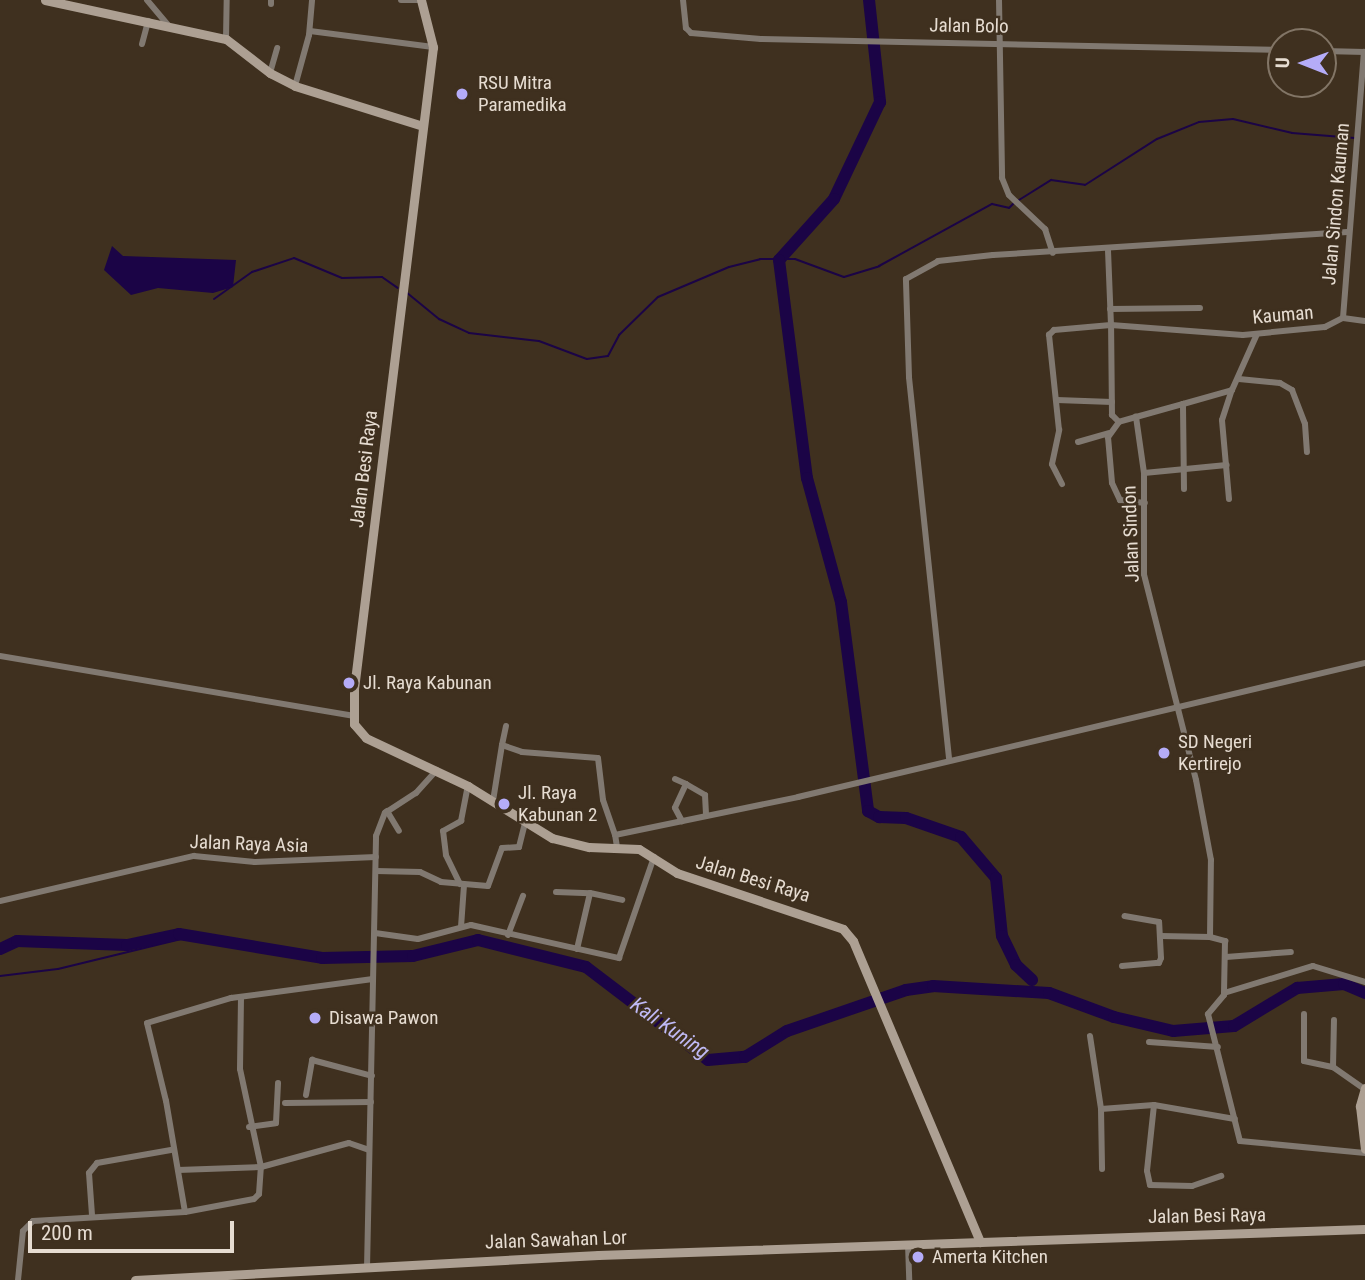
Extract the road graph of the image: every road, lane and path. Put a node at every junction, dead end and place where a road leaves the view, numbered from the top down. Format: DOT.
graph roads {
  1 [pos="45,0"];
  2 [pos="147,0"];
  3 [pos="227,0"];
  4 [pos="312,0"];
  5 [pos="401,0"];
  6 [pos="420,0"];
  7 [pos="683,0"];
  8 [pos="999,0"];
  9 [pos="148,21"];
  10 [pos="168,25"];
  11 [pos="310,31"];
  12 [pos="226,39"];
  13 [pos="999,42"];
  14 [pos="142,44"];
  15 [pos="433,47"];
  16 [pos="277,48"];
  17 [pos="1267,50"];
  18 [pos="1337,51"];
  19 [pos="1364,52"];
  20 [pos="270,73"];
  21 [pos="295,86"];
  22 [pos="423,126"];
  23 [pos="1356,163"];
  24 [pos="1365,164"];
  25 [pos="1347,232"];
  26 [pos="1108,250"];
  27 [pos="1053,253"];
  28 [pos="1200,308"];
  29 [pos="1110,309"];
  30 [pos="1343,318"];
  31 [pos="1365,321"];
  32 [pos="1111,325"];
  33 [pos="1257,334"];
  34 [pos="1243,335"];
  35 [pos="1249,350"];
  36 [pos="1239,379"];
  37 [pos="1232,390"];
  38 [pos="1057,400"];
  39 [pos="1112,402"];
  40 [pos="1183,404"];
  41 [pos="1136,417"];
  42 [pos="1119,422"];
  43 [pos="1109,433"];
  44 [pos="1078,442"];
  45 [pos="1307,452"];
  46 [pos="1227,466"];
  47 [pos="1184,470"];
  48 [pos="1144,473"];
  49 [pos="1062,484"];
  50 [pos="1184,489"];
  51 [pos="1229,499"];
  52 [pos="1144,503"];
  53 [pos="0,656"];
  54 [pos="1365,663"];
  55 [pos="1175,705"];
  56 [pos="352,716"];
  57 [pos="506,726"];
  58 [pos="502,744"];
  59 [pos="949,758"];
  60 [pos="437,770"];
  61 [pos="675,779"];
  62 [pos="686,784"];
  63 [pos="468,786"];
  64 [pos="493,802"];
  65 [pos="387,811"];
  66 [pos="706,816"];
  67 [pos="681,821"];
  68 [pos="525,823"];
  69 [pos="400,831"];
  70 [pos="615,835"];
  71 [pos="617,847"];
  72 [pos="376,857"];
  73 [pos="654,857"];
  74 [pos="376,871"];
  75 [pos="462,884"];
  76 [pos="556,892"];
  77 [pos="590,893"];
  78 [pos="523,896"];
  79 [pos="622,900"];
  80 [pos="0,901"];
  81 [pos="1125,916"];
  82 [pos="461,927"];
  83 [pos="376,933"];
  84 [pos="508,935"];
  85 [pos="1161,936"];
  86 [pos="1210,937"];
  87 [pos="577,949"];
  88 [pos="1291,952"];
  89 [pos="1226,957"];
  90 [pos="1122,965"];
  91 [pos="373,979"];
  92 [pos="1365,982"];
  93 [pos="1224,993"];
  94 [pos="241,997"];
  95 [pos="1304,1014"];
  96 [pos="1334,1020"];
  97 [pos="1090,1035"];
  98 [pos="1149,1042"];
  99 [pos="1217,1043"];
  100 [pos="1333,1068"];
  101 [pos="372,1076"];
  102 [pos="278,1083"];
  103 [pos="1364,1088"];
  104 [pos="306,1095"];
  105 [pos="372,1102"];
  106 [pos="285,1103"];
  107 [pos="1154,1105"];
  108 [pos="1101,1109"];
  109 [pos="1235,1119"];
  110 [pos="250,1127"];
  111 [pos="171,1150"];
  112 [pos="369,1150"];
  113 [pos="1365,1151"];
  114 [pos="261,1167"];
  115 [pos="1102,1169"];
  116 [pos="178,1170"];
  117 [pos="1221,1176"];
  118 [pos="185,1212"];
  119 [pos="92,1215"];
  120 [pos="1365,1229"];
  121 [pos="980,1242"];
  122 [pos="908,1244"];
  123 [pos="367,1268"];
  124 [pos="18,1280"];
  125 [pos="135,1280"];
  126 [pos="909,1280"];
  1 -- 9 [label="street"];
  2 -- 10 [label="street"];
  3 -- 12 [label="street"];
  4 -- 11 [label="street"];
  5 -- 6 [label="street"];
  6 -- 15 [label="street"];
  7 -- 13 [label="street, Jalan Bolo"];
  8 -- 13 [label="street"];
  9 -- 10 [label="street"];
  9 -- 14 [label="street"];
  10 -- 12 [label="street"];
  11 -- 15 [label="street"];
  11 -- 21 [label="street"];
  12 -- 20 [label="street"];
  13 -- 17 [label="street, Jalan Bolo"];
  13 -- 27 [label="street"];
  15 -- 22 [label="street, Jalan Besi Raya"];
  16 -- 20 [label="street"];
  18 -- 19 [label="street"];
  19 -- 23 [label="street, Jalan Sindon Kauman"];
  20 -- 21 [label="street"];
  21 -- 22 [label="street"];
  22 -- 56 [label="street, Jalan Besi Raya"];
  23 -- 24 [label="street"];
  23 -- 25 [label="street, Jalan Sindon Kauman"];
  25 -- 26 [label="street"];
  25 -- 30 [label="street, Jalan Sindon Kauman"];
  26 -- 27 [label="street"];
  26 -- 29 [label="street"];
  27 -- 59 [label="street"];
  28 -- 29 [label="street"];
  29 -- 32 [label="street"];
  30 -- 31 [label="street, Kauman"];
  30 -- 33 [label="street, Kauman"];
  32 -- 34 [label="street"];
  32 -- 38 [label="street"];
  32 -- 39 [label="street"];
  33 -- 34 [label="street, Kauman"];
  33 -- 35 [label="street"];
  34 -- 35 [label="street"];
  35 -- 36 [label="street"];
  36 -- 37 [label="street"];
  36 -- 45 [label="street"];
  37 -- 40 [label="street"];
  37 -- 46 [label="street"];
  38 -- 39 [label="street"];
  38 -- 49 [label="street"];
  39 -- 42 [label="street"];
  40 -- 41 [label="street"];
  40 -- 47 [label="street"];
  41 -- 42 [label="street"];
  41 -- 48 [label="street, Jalan Sindon"];
  42 -- 43 [label="street"];
  43 -- 44 [label="street"];
  43 -- 52 [label="street"];
  46 -- 47 [label="street"];
  46 -- 51 [label="street"];
  47 -- 48 [label="street"];
  47 -- 50 [label="street"];
  48 -- 52 [label="street, Jalan Sindon"];
  52 -- 55 [label="street, Jalan Sindon"];
  53 -- 56 [label="street"];
  54 -- 55 [label="street"];
  55 -- 59 [label="street"];
  55 -- 86 [label="street, Jalan Sindon"];
  56 -- 60 [label="street, Jalan Besi Raya"];
  57 -- 58 [label="street"];
  58 -- 64 [label="street"];
  58 -- 70 [label="street"];
  59 -- 66 [label="street"];
  60 -- 63 [label="street, Jalan Besi Raya"];
  60 -- 65 [label="street"];
  61 -- 62 [label="street"];
  62 -- 66 [label="street"];
  62 -- 67 [label="street"];
  63 -- 64 [label="street, Jalan Besi Raya"];
  63 -- 75 [label="street"];
  64 -- 68 [label="street, Jalan Besi Raya"];
  65 -- 69 [label="street"];
  65 -- 72 [label="street"];
  66 -- 67 [label="street"];
  67 -- 70 [label="street"];
  68 -- 71 [label="street, Jalan Besi Raya"];
  68 -- 75 [label="street"];
  70 -- 71 [label="street"];
  71 -- 73 [label="street, Jalan Besi Raya"];
  72 -- 74 [label="street"];
  72 -- 80 [label="street, Jalan Raya Asia"];
  73 -- 87 [label="street"];
  73 -- 121 [label="street, Jalan Besi Raya"];
  74 -- 75 [label="street"];
  74 -- 83 [label="street"];
  75 -- 82 [label="street"];
  76 -- 77 [label="street"];
  77 -- 79 [label="street"];
  77 -- 87 [label="street"];
  78 -- 84 [label="street"];
  81 -- 85 [label="street"];
  82 -- 83 [label="street"];
  82 -- 84 [label="street"];
  83 -- 91 [label="street"];
  84 -- 87 [label="street"];
  85 -- 86 [label="street"];
  85 -- 90 [label="street"];
  86 -- 89 [label="street"];
  88 -- 89 [label="street"];
  89 -- 93 [label="street"];
  91 -- 94 [label="street"];
  91 -- 101 [label="street"];
  92 -- 93 [label="street"];
  93 -- 99 [label="street"];
  94 -- 110 [label="street"];
  94 -- 111 [label="street"];
  95 -- 100 [label="street"];
  96 -- 100 [label="street"];
  97 -- 108 [label="street"];
  98 -- 99 [label="street"];
  99 -- 109 [label="street"];
  100 -- 103 [label="street"];
  101 -- 104 [label="street"];
  101 -- 105 [label="street"];
  102 -- 110 [label="street"];
  103 -- 113 [label="street"];
  105 -- 106 [label="street"];
  105 -- 112 [label="street"];
  107 -- 108 [label="street"];
  107 -- 109 [label="street"];
  107 -- 117 [label="street"];
  108 -- 115 [label="street"];
  109 -- 113 [label="street"];
  110 -- 114 [label="street"];
  111 -- 116 [label="street"];
  111 -- 119 [label="street"];
  112 -- 114 [label="street"];
  112 -- 123 [label="street"];
  114 -- 116 [label="street"];
  114 -- 118 [label="street"];
  116 -- 118 [label="street"];
  118 -- 119 [label="street"];
  119 -- 124 [label="street"];
  120 -- 121 [label="street, Jalan Besi Raya"];
  121 -- 122 [label="street, Jalan Sawahan Lor"];
  122 -- 123 [label="street, Jalan Sawahan Lor"];
  122 -- 126 [label="street"];
  123 -- 125 [label="street, Jalan Sawahan Lor"];
}
